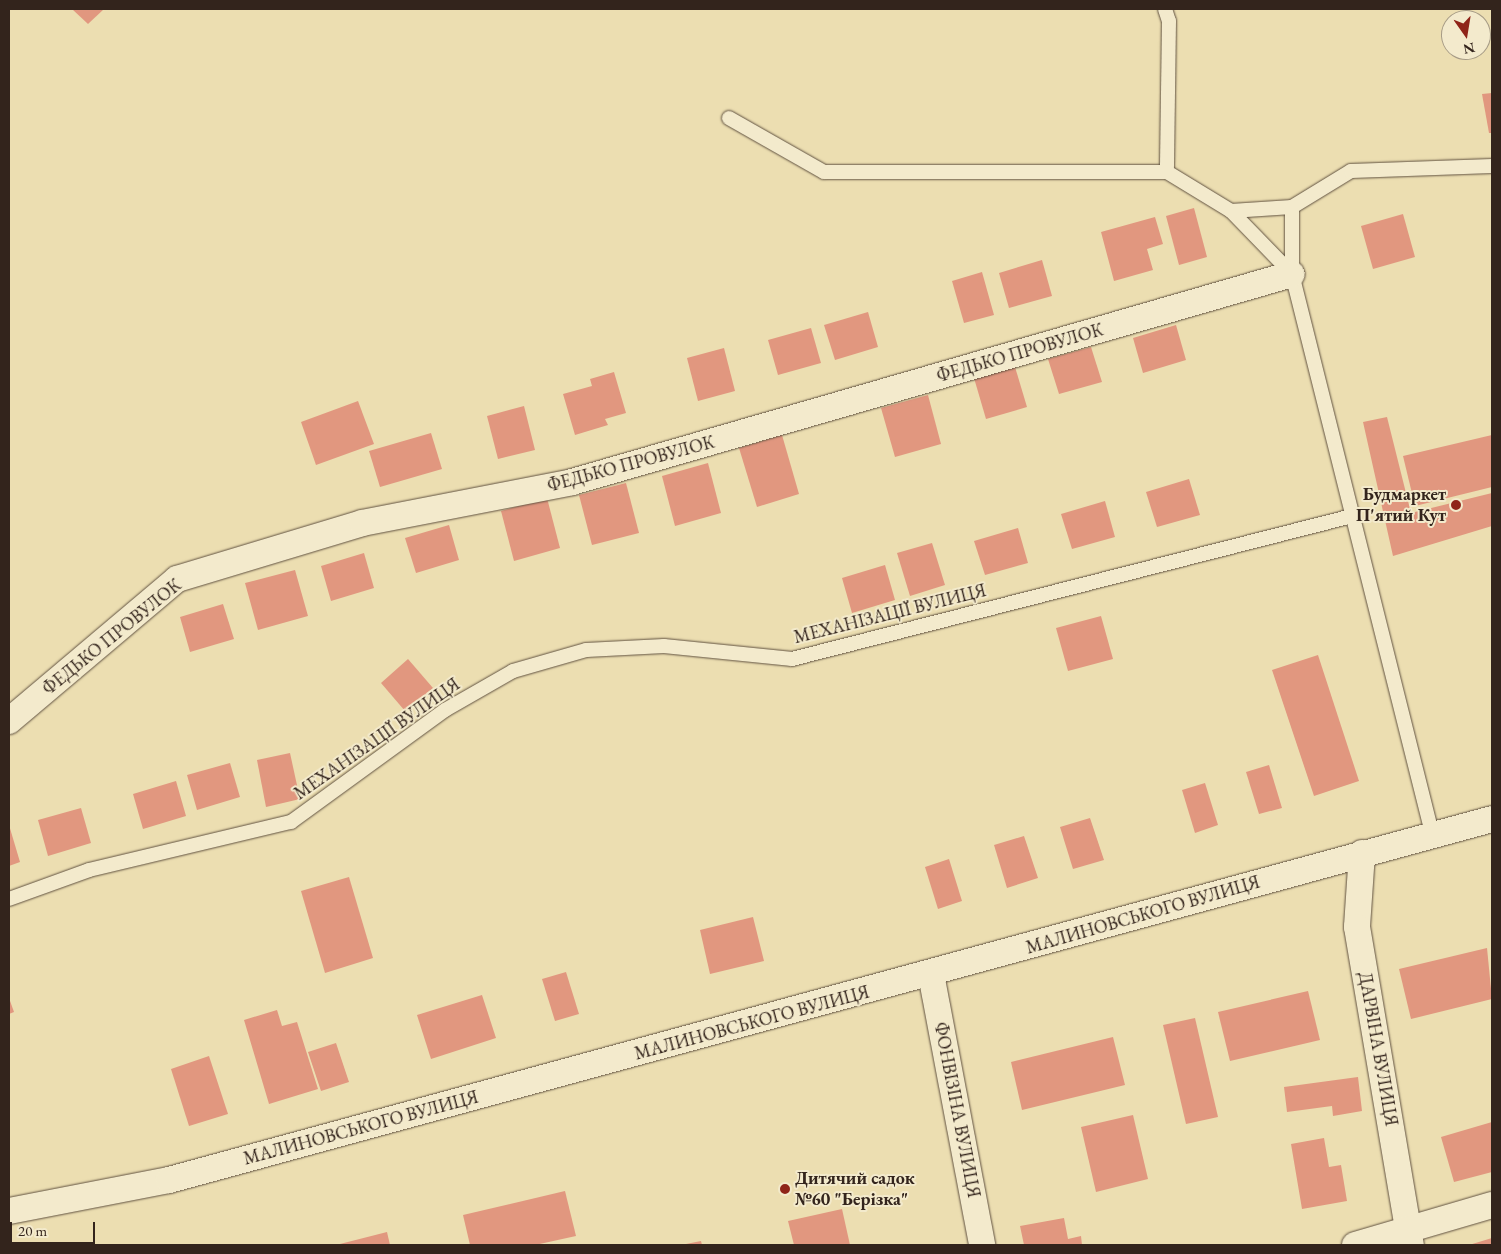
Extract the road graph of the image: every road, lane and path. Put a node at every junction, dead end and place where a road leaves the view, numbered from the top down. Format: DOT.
graph roads {
  1 [pos="1165,9"];
  2 [pos="729,118"];
  3 [pos="1492,166"];
  4 [pos="1167,172"];
  5 [pos="1292,207"];
  6 [pos="1231,211"];
  7 [pos="1292,274"];
  8 [pos="1352,516"];
  9 [pos="9,721"];
  10 [pos="1492,819"];
  11 [pos="1432,833"];
  12 [pos="1362,853"];
  13 [pos="9,899"];
  14 [pos="931,974"];
  15 [pos="1492,1205"];
  16 [pos="9,1211"];
  17 [pos="1410,1237"];
  18 [pos="982,1245"];
  19 [pos="1355,1245"];
  1 -- 4 [label="lane"];
  2 -- 4 [label="lane"];
  3 -- 5 [label="lane"];
  4 -- 6 [label="lane"];
  5 -- 6 [label="lane"];
  5 -- 7 [label="lane"];
  6 -- 7 [label="lane"];
  7 -- 8 [label="lane"];
  7 -- 9 [label="street, ФЕДЬКО ПРОВУЛОК"];
  8 -- 11 [label="lane"];
  8 -- 13 [label="lane, МЕХАНІЗАЦІЇ ВУЛИЦЯ"];
  10 -- 11 [label="street, МАЛИНОВСЬКОГО ВУЛИЦЯ"];
  11 -- 12 [label="street, МАЛИНОВСЬКОГО ВУЛИЦЯ"];
  12 -- 14 [label="street, МАЛИНОВСЬКОГО ВУЛИЦЯ"];
  12 -- 17 [label="street, ДАРВІНА ВУЛИЦЯ"];
  14 -- 16 [label="street, МАЛИНОВСЬКОГО ВУЛИЦЯ"];
  14 -- 18 [label="street, ФОНВІЗІНА ВУЛИЦЯ"];
  15 -- 17 [label="street"];
  17 -- 19 [label="street"];
}
